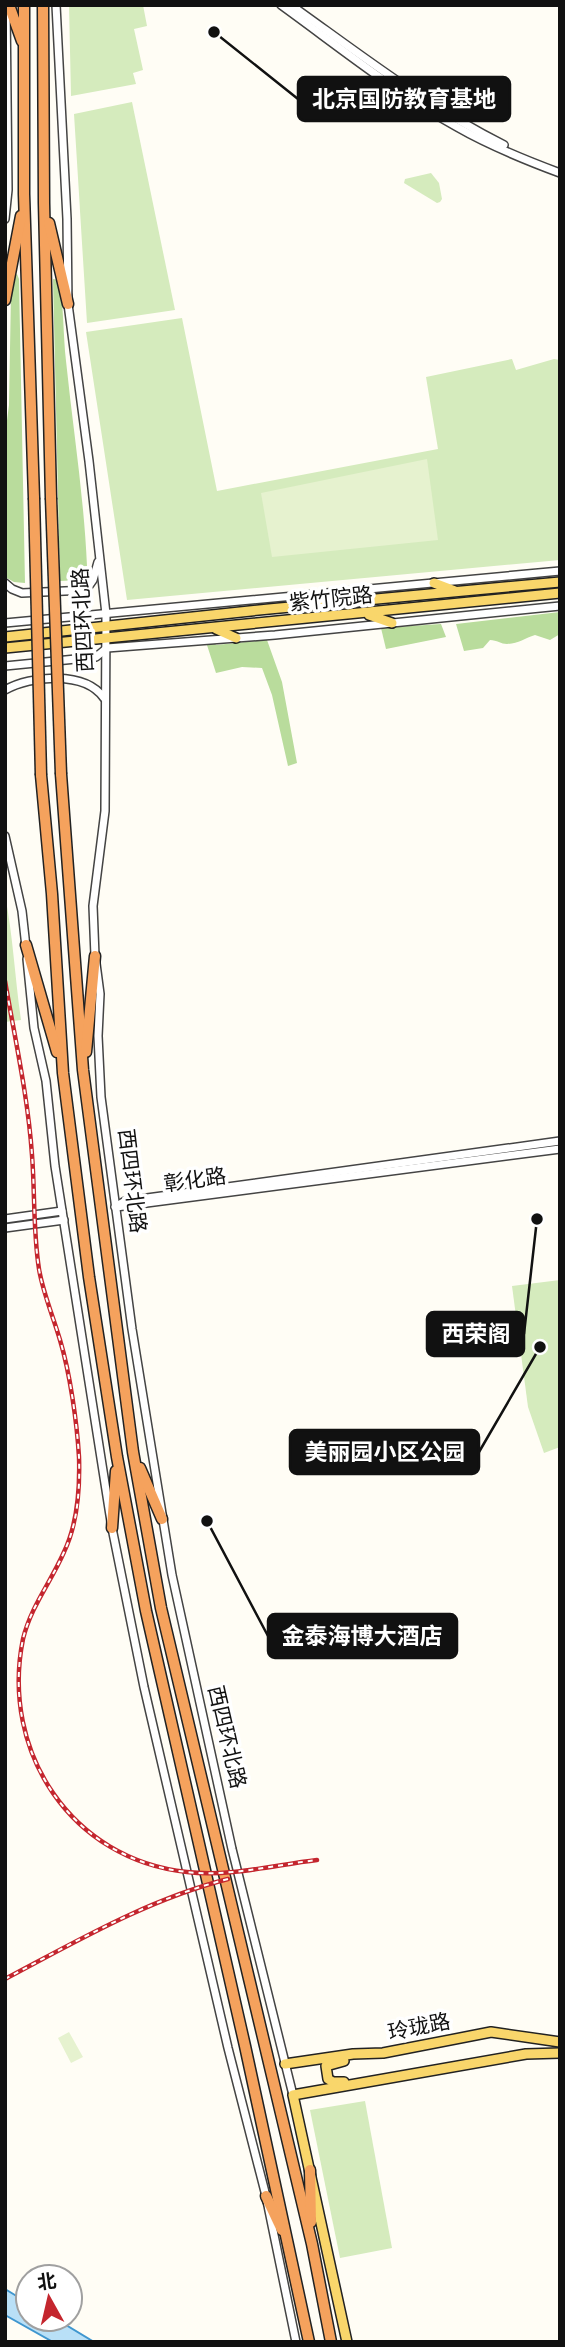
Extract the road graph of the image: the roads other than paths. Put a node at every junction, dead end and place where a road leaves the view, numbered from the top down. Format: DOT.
graph roads {
  1 [pos="8,5"];
  2 [pos="24,5"];
  3 [pos="45,5"];
  4 [pos="56,5"];
  5 [pos="281,5"];
  6 [pos="291,5"];
  7 [pos="25,48"];
  8 [pos="560,171"];
  9 [pos="24,194"];
  10 [pos="44,203"];
  11 [pos="5,219"];
  12 [pos="5,300"];
  13 [pos="68,304"];
  14 [pos="99,558"];
  15 [pos="560,571"];
  16 [pos="560,582"];
  17 [pos="5,583"];
  18 [pos="433,583"];
  19 [pos="457,592"];
  20 [pos="560,593"];
  21 [pos="560,606"];
  22 [pos="364,613"];
  23 [pos="106,614"];
  24 [pos="5,623"];
  25 [pos="392,623"];
  26 [pos="106,626"];
  27 [pos="215,628"];
  28 [pos="5,637"];
  29 [pos="105,637"];
  30 [pos="236,638"];
  31 [pos="5,648"];
  32 [pos="107,648"];
  33 [pos="5,666"];
  34 [pos="5,690"];
  35 [pos="104,699"];
  36 [pos="5,836"];
  37 [pos="26,945"];
  38 [pos="95,956"];
  39 [pos="83,1070"];
  40 [pos="63,1073"];
  41 [pos="560,1141"];
  42 [pos="560,1149"];
  43 [pos="115,1207"];
  44 [pos="62,1211"];
  45 [pos="5,1219"];
  46 [pos="64,1220"];
  47 [pos="5,1228"];
  48 [pos="133,1452"];
  49 [pos="117,1457"];
  50 [pos="162,1519"];
  51 [pos="112,1528"];
  52 [pos="560,2042"];
  53 [pos="383,2053"];
  54 [pos="560,2053"];
  55 [pos="285,2064"];
  56 [pos="361,2083"];
  57 [pos="293,2095"];
  58 [pos="310,2170"];
  59 [pos="266,2196"];
  60 [pos="312,2244"];
  61 [pos="291,2250"];
  62 [pos="296,2342"];
  63 [pos="309,2342"];
  64 [pos="331,2342"];
  65 [pos="347,2342"];
  1 -- 7 [label="highway"];
  1 -- 11 [label="street"];
  2 -- 7 [label="highway"];
  3 -- 10 [label="highway, 西四环北路"];
  4 -- 13 [label="street, 西四环北路"];
  5 -- 8 [label="street"];
  6 -- 8 [label="street"];
  7 -- 9 [label="highway"];
  9 -- 12 [label="highway"];
  9 -- 40 [label="highway, bridge"];
  10 -- 13 [label="highway"];
  10 -- 39 [label="highway, 西四环北路, bridge"];
  13 -- 14 [label="street, 西四环北路"];
  14 -- 17 [label="street"];
  14 -- 23 [label="street, 西四环北路"];
  15 -- 18 [label="street, 紫竹院路"];
  16 -- 19 [label="main road, 紫竹院路"];
  18 -- 19 [label="main road"];
  18 -- 23 [label="street, 紫竹院路"];
  19 -- 26 [label="main road, 紫竹院路"];
  20 -- 22 [label="main road, 紫竹院路"];
  21 -- 25 [label="street, 紫竹院路"];
  22 -- 25 [label="main road"];
  22 -- 27 [label="main road, 紫竹院路"];
  23 -- 24 [label="street, 紫竹院路"];
  23 -- 26 [label="street, 西四环北路"];
  25 -- 30 [label="street, 紫竹院路"];
  26 -- 28 [label="main road, 紫竹院路"];
  26 -- 29 [label="street, 西四环北路"];
  27 -- 29 [label="main road, 紫竹院路"];
  27 -- 30 [label="main road"];
  29 -- 31 [label="main road, 紫竹院路"];
  29 -- 32 [label="street, 西四环北路"];
  30 -- 32 [label="street, 紫竹院路"];
  32 -- 33 [label="street, 紫竹院路"];
  32 -- 35 [label="street, 西四环北路"];
  34 -- 35 [label="street"];
  35 -- 38 [label="street, 西四环北路"];
  36 -- 37 [label="street"];
  37 -- 40 [label="highway"];
  37 -- 44 [label="street"];
  38 -- 39 [label="highway"];
  38 -- 43 [label="street, 西四环北路"];
  39 -- 48 [label="highway, 西四环北路"];
  40 -- 49 [label="highway"];
  41 -- 43 [label="street, 彰化路"];
  42 -- 43 [label="street, 彰化路"];
  43 -- 50 [label="street, 西四环北路"];
  44 -- 45 [label="street"];
  44 -- 46 [label="street"];
  46 -- 47 [label="street"];
  46 -- 51 [label="street"];
  48 -- 50 [label="highway"];
  48 -- 60 [label="highway, 西四环北路"];
  49 -- 51 [label="highway"];
  49 -- 61 [label="highway"];
  50 -- 55 [label="street, 西四环北路"];
  51 -- 59 [label="street"];
  52 -- 53 [label="main road, 玲珑路"];
  53 -- 55 [label="main road, 玲珑路"];
  53 -- 56 [label="main road"];
  54 -- 56 [label="main road"];
  55 -- 57 [label="street, 西四环北路"];
  56 -- 57 [label="main road"];
  57 -- 58 [label="main road, 西四环北路"];
  58 -- 60 [label="highway"];
  58 -- 65 [label="main road, 西四环北路"];
  59 -- 61 [label="highway"];
  59 -- 62 [label="street"];
  60 -- 64 [label="highway, 西四环北路"];
  61 -- 63 [label="highway"];
}
